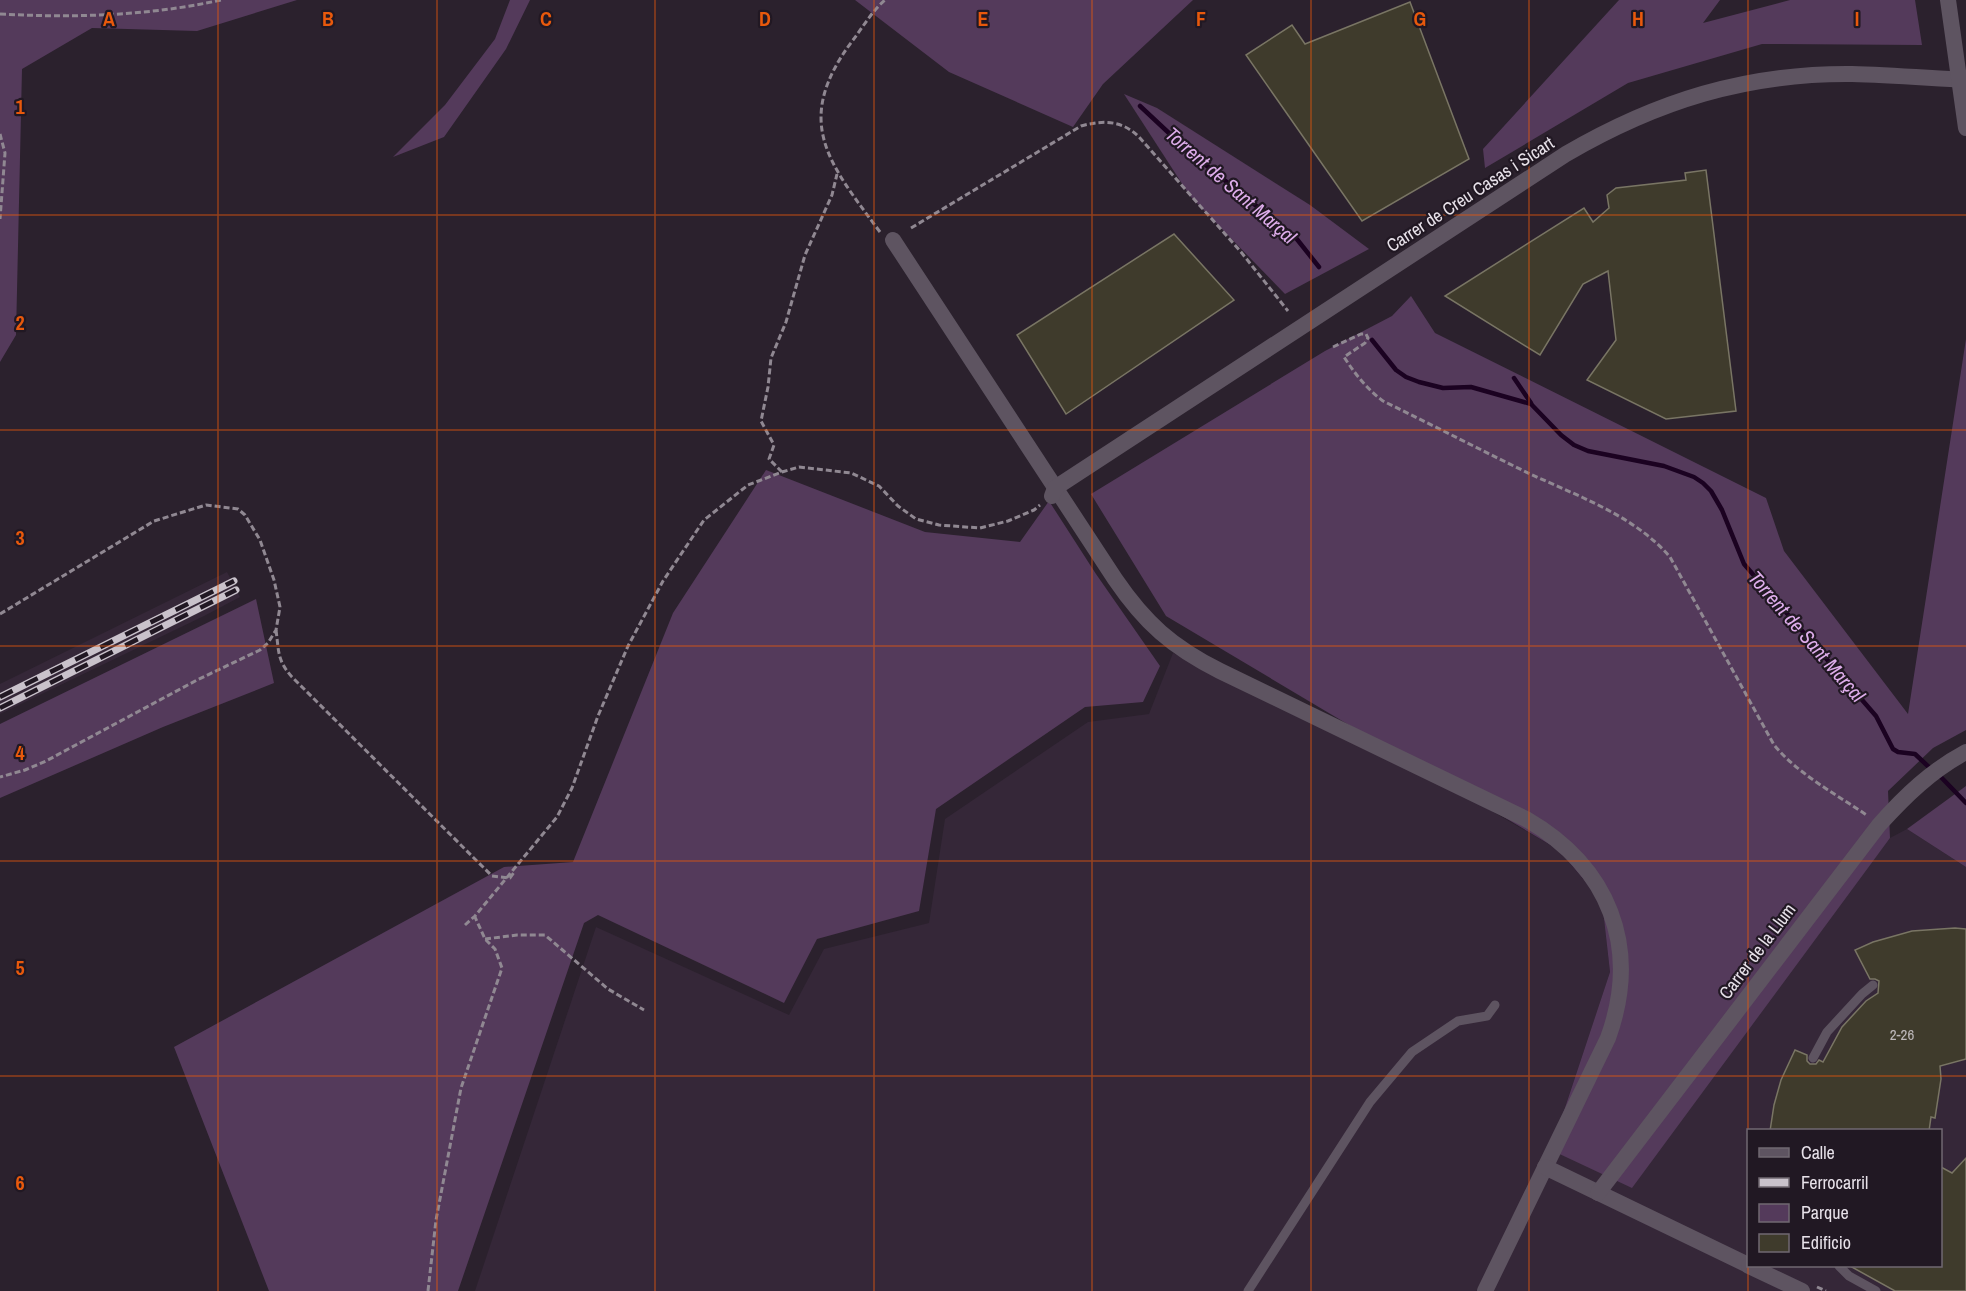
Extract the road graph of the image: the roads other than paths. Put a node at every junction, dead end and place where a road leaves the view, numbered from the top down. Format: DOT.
graph roads {
  1 [pos="1948,0"];
  2 [pos="1963,80"];
  3 [pos="1966,128"];
  4 [pos="893,240"];
  5 [pos="1053,493"];
  6 [pos="1966,752"];
  7 [pos="1874,985"];
  8 [pos="1495,1005"];
  9 [pos="1813,1058"];
  10 [pos="1545,1167"];
  11 [pos="1598,1193"];
  12 [pos="1747,1264"];
  13 [pos="1753,1267"];
  14 [pos="1840,1267"];
  15 [pos="1248,1291"];
  16 [pos="1485,1291"];
  17 [pos="1802,1291"];
  18 [pos="1875,1291"];
  1 -- 2 [label="street"];
  2 -- 3 [label="street"];
  2 -- 5 [label="street, Carrer de Creu Casas i Sicart"];
  4 -- 5 [label="street"];
  5 -- 10 [label="street"];
  6 -- 11 [label="street, Carrer de la Llum"];
  7 -- 9 [label="lane"];
  8 -- 15 [label="lane"];
  10 -- 11 [label="street"];
  10 -- 16 [label="street"];
  11 -- 12 [label="street"];
  13 -- 17 [label="street"];
  14 -- 18 [label="lane"];
}
